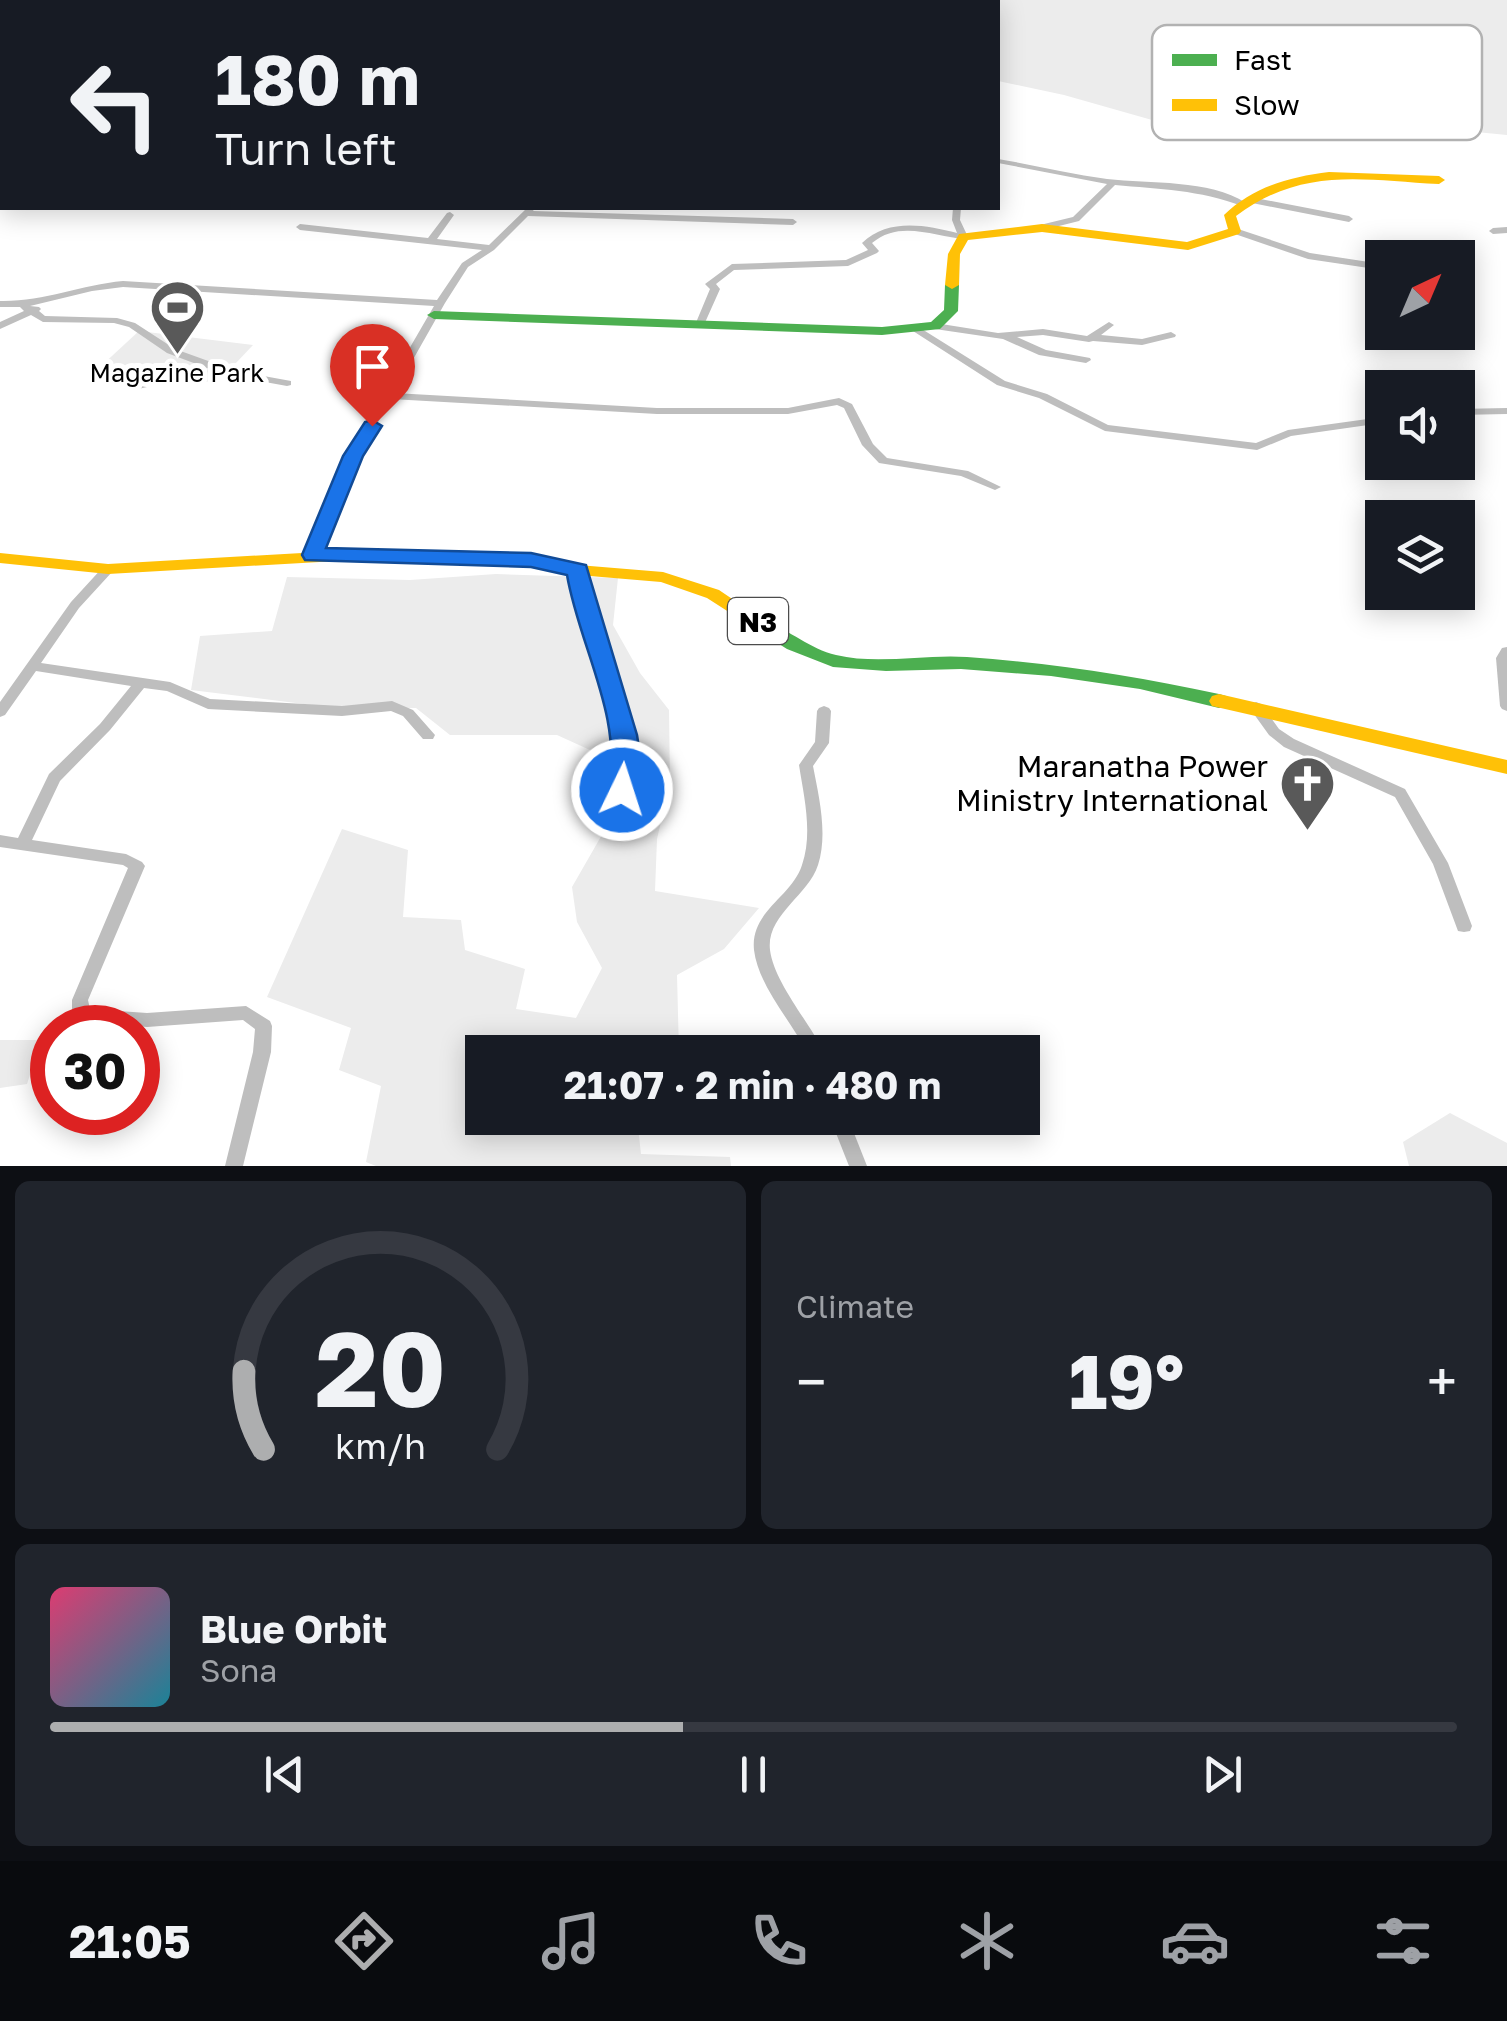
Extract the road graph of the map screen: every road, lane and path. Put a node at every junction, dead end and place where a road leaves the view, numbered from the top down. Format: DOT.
graph roads {
  1 [pos="1000,162"];
  2 [pos="1439,180"];
  3 [pos="1113,182"];
  4 [pos="1246,202"];
  5 [pos="529,210"];
  6 [pos="957,210"];
  7 [pos="450,215"];
  8 [pos="1349,219"];
  9 [pos="793,222"];
  10 [pos="300,227"];
  11 [pos="1044,228"];
  12 [pos="1235,230"];
  13 [pos="1507,230"];
  14 [pos="1493,231"];
  15 [pos="964,237"];
  16 [pos="431,241"];
  17 [pos="491,248"];
  18 [pos="1365,265"];
  19 [pos="0,304"];
  20 [pos="29,308"];
  21 [pos="437,309"];
  22 [pos="700,325"];
  23 [pos="0,326"];
  24 [pos="1109,326"];
  25 [pos="926,327"];
  26 [pos="1172,334"];
  27 [pos="1006,336"];
  28 [pos="1095,338"];
  29 [pos="1086,360"];
  30 [pos="234,374"];
  31 [pos="286,383"];
  32 [pos="138,386"];
  33 [pos="390,396"];
  34 [pos="1475,412"];
  35 [pos="1507,412"];
  36 [pos="1365,422"];
  37 [pos="995,486"];
  38 [pos="313,555"];
  39 [pos="0,558"];
  40 [pos="108,569"];
  41 [pos="578,570"];
  42 [pos="1507,651"];
  43 [pos="33,666"];
  44 [pos="140,683"];
  45 [pos="1507,706"];
  46 [pos="1256,708"];
  47 [pos="824,711"];
  48 [pos="0,712"];
  49 [pos="428,735"];
  50 [pos="1507,767"];
  51 [pos="622,790"];
  52 [pos="0,841"];
  53 [pos="23,843"];
  54 [pos="1464,926"];
  55 [pos="806,1035"];
  56 [pos="845,1135"];
  57 [pos="234,1166"];
  58 [pos="858,1166"];
  1 -- 3 [label="street"];
  2 -- 4 [label="street"];
  3 -- 4 [label="street"];
  3 -- 11 [label="street"];
  4 -- 8 [label="street"];
  4 -- 12 [label="street"];
  5 -- 9 [label="street"];
  5 -- 17 [label="street"];
  6 -- 15 [label="street"];
  7 -- 16 [label="street"];
  10 -- 16 [label="street"];
  11 -- 12 [label="street"];
  11 -- 15 [label="street"];
  12 -- 18 [label="street"];
  13 -- 14 [label="street"];
  15 -- 22 [label="street"];
  15 -- 25 [label="street"];
  16 -- 17 [label="street"];
  17 -- 21 [label="street"];
  19 -- 20 [label="street"];
  20 -- 21 [label="street"];
  20 -- 23 [label="street"];
  20 -- 30 [label="street"];
  21 -- 22 [label="street"];
  21 -- 33 [label="street"];
  22 -- 25 [label="street"];
  24 -- 28 [label="street"];
  25 -- 27 [label="street"];
  25 -- 36 [label="street"];
  26 -- 28 [label="street"];
  27 -- 28 [label="street"];
  27 -- 29 [label="street"];
  30 -- 31 [label="street"];
  30 -- 32 [label="street"];
  33 -- 37 [label="street"];
  33 -- 38 [label="street"];
  34 -- 35 [label="street"];
  38 -- 40 [label="street, N3"];
  38 -- 41 [label="street, N3"];
  39 -- 40 [label="street, N3"];
  40 -- 43 [label="street"];
  41 -- 46 [label="street, N3"];
  41 -- 51 [label="street"];
  42 -- 45 [label="street"];
  43 -- 44 [label="street"];
  43 -- 48 [label="street"];
  44 -- 49 [label="street"];
  44 -- 53 [label="street"];
  46 -- 50 [label="street, N3"];
  46 -- 54 [label="street"];
  47 -- 55 [label="street"];
  52 -- 53 [label="street"];
  53 -- 57 [label="street"];
  56 -- 58 [label="street"];
}
